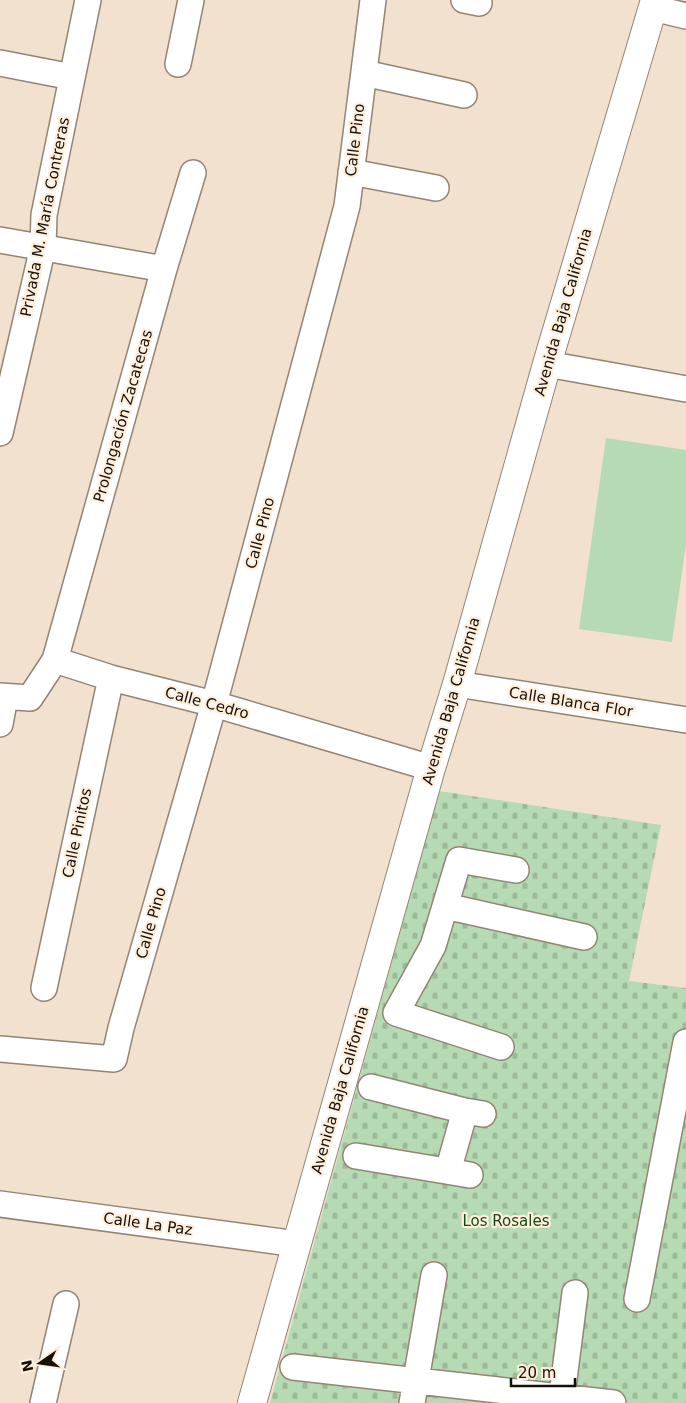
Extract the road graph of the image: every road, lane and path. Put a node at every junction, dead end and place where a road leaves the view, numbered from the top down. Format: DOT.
graph roads {
  1 [pos="88,0"];
  2 [pos="191,0"];
  3 [pos="372,0"];
  4 [pos="654,4"];
  5 [pos="686,16"];
  6 [pos="0,63"];
  7 [pos="178,64"];
  8 [pos="364,73"];
  9 [pos="72,77"];
  10 [pos="464,95"];
  11 [pos="351,172"];
  12 [pos="193,173"];
  13 [pos="436,188"];
  14 [pos="0,240"];
  15 [pos="43,247"];
  16 [pos="164,270"];
  17 [pos="548,364"];
  18 [pos="686,389"];
  19 [pos="0,433"];
  20 [pos="55,660"];
  21 [pos="111,678"];
  22 [pos="457,684"];
  23 [pos="2,696"];
  24 [pos="214,704"];
  25 [pos="686,720"];
  26 [pos="0,724"];
  27 [pos="431,768"];
  28 [pos="516,870"];
  29 [pos="445,906"];
  30 [pos="584,938"];
  31 [pos="44,988"];
  32 [pos="686,1042"];
  33 [pos="501,1047"];
  34 [pos="0,1050"];
  35 [pos="371,1086"];
  36 [pos="356,1156"];
  37 [pos="0,1204"];
  38 [pos="297,1244"];
  39 [pos="434,1275"];
  40 [pos="575,1293"];
  41 [pos="638,1298"];
  42 [pos="66,1304"];
  43 [pos="293,1367"];
  44 [pos="414,1392"];
  45 [pos="561,1400"];
  46 [pos="43,1403"];
  47 [pos="252,1403"];
  48 [pos="613,1403"];
  1 -- 9 [label="street, Privada M. María Contreras"];
  2 -- 7 [label="street"];
  3 -- 8 [label="street, Calle Pino"];
  4 -- 5 [label="street"];
  4 -- 17 [label="main road, Avenida Baja California"];
  6 -- 9 [label="street"];
  8 -- 10 [label="street"];
  8 -- 11 [label="street, Calle Pino"];
  9 -- 15 [label="street, Privada M. María Contreras"];
  11 -- 13 [label="street"];
  11 -- 24 [label="street, Calle Pino"];
  12 -- 16 [label="street, Prolongación Zacatecas"];
  14 -- 15 [label="street"];
  15 -- 16 [label="street"];
  15 -- 19 [label="street, Privada M. María Contreras"];
  16 -- 20 [label="street, Prolongación Zacatecas"];
  17 -- 18 [label="street"];
  17 -- 22 [label="main road, Avenida Baja California"];
  20 -- 21 [label="street, Calle Cedro"];
  20 -- 23 [label="street"];
  21 -- 24 [label="street, Calle Cedro"];
  21 -- 31 [label="street, Calle Pinitos"];
  22 -- 25 [label="street, Calle Blanca Flor"];
  22 -- 27 [label="main road, Avenida Baja California"];
  23 -- 26 [label="street"];
  24 -- 27 [label="street, Calle Cedro"];
  24 -- 34 [label="street, Calle Pino"];
  27 -- 38 [label="main road, Avenida Baja California"];
  28 -- 29 [label="street"];
  29 -- 30 [label="street"];
  29 -- 33 [label="street"];
  32 -- 41 [label="street"];
  35 -- 36 [label="street"];
  37 -- 38 [label="street, Calle La Paz"];
  38 -- 47 [label="main road, Avenida Baja California"];
  39 -- 44 [label="street"];
  40 -- 45 [label="street"];
  42 -- 46 [label="street"];
  43 -- 44 [label="street"];
  44 -- 45 [label="street"];
  45 -- 48 [label="street"];
}
